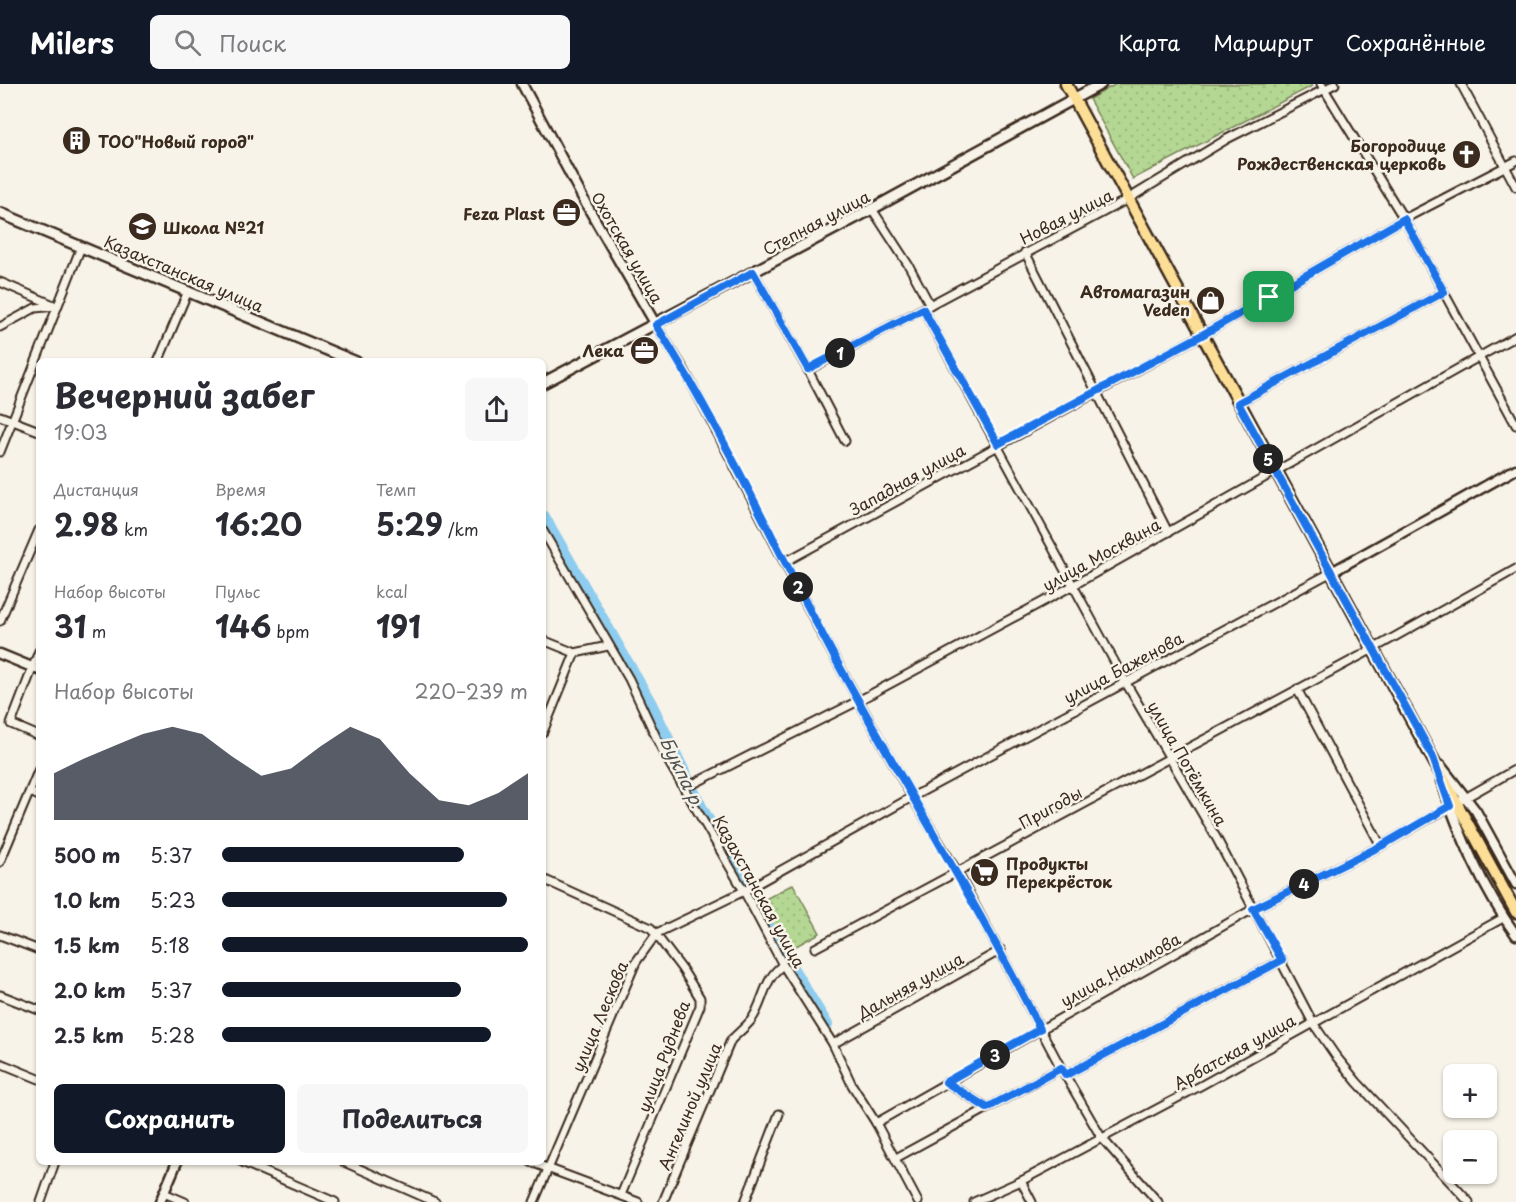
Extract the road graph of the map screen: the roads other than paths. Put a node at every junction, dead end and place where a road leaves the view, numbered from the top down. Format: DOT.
graph roads {
  1 [pos="522,84"];
  2 [pos="1066,84"];
  3 [pos="1101,84"];
  4 [pos="1335,84"];
  5 [pos="1461,84"];
  6 [pos="1323,87"];
  7 [pos="1074,98"];
  8 [pos="1516,161"];
  9 [pos="1505,167"];
  10 [pos="1516,187"];
  11 [pos="1128,199"];
  12 [pos="872,209"];
  13 [pos="0,213"];
  14 [pos="1404,219"];
  15 [pos="81,247"];
  16 [pos="1025,252"];
  17 [pos="753,272"];
  18 [pos="0,282"];
  19 [pos="188,291"];
  20 [pos="1444,292"];
  21 [pos="56,306"];
  22 [pos="926,307"];
  23 [pos="656,325"];
  24 [pos="0,327"];
  25 [pos="1202,335"];
  26 [pos="1516,336"];
  27 [pos="1479,356"];
  28 [pos="36,358"];
  29 [pos="36,358"];
  30 [pos="161,358"];
  31 [pos="347,358"];
  32 [pos="808,369"];
  33 [pos="546,381"];
  34 [pos="1097,390"];
  35 [pos="1238,403"];
  36 [pos="0,417"];
  37 [pos="12,421"];
  38 [pos="1516,425"];
  39 [pos="36,430"];
  40 [pos="844,441"];
  41 [pos="998,444"];
  42 [pos="0,452"];
  43 [pos="1516,469"];
  44 [pos="1275,471"];
  45 [pos="1168,532"];
  46 [pos="546,536"];
  47 [pos="36,537"];
  48 [pos="785,562"];
  49 [pos="1516,569"];
  50 [pos="1330,573"];
  51 [pos="1074,585"];
  52 [pos="0,621"];
  53 [pos="546,641"];
  54 [pos="608,646"];
  55 [pos="1373,649"];
  56 [pos="575,653"];
  57 [pos="0,654"];
  58 [pos="36,669"];
  59 [pos="1126,683"];
  60 [pos="1297,689"];
  61 [pos="858,701"];
  62 [pos="546,725"];
  63 [pos="36,735"];
  64 [pos="1169,757"];
  65 [pos="1516,769"];
  66 [pos="36,777"];
  67 [pos="693,784"];
  68 [pos="30,792"];
  69 [pos="36,795"];
  70 [pos="912,797"];
  71 [pos="1457,802"];
  72 [pos="1381,846"];
  73 [pos="0,862"];
  74 [pos="958,873"];
  75 [pos="546,880"];
  76 [pos="1516,884"];
  77 [pos="744,891"];
  78 [pos="1253,909"];
  79 [pos="1516,912"];
  80 [pos="1503,918"];
  81 [pos="657,933"];
  82 [pos="0,935"];
  83 [pos="1516,935"];
  84 [pos="815,948"];
  85 [pos="36,949"];
  86 [pos="1001,950"];
  87 [pos="1282,960"];
  88 [pos="783,965"];
  89 [pos="0,994"];
  90 [pos="36,1009"];
  91 [pos="1313,1023"];
  92 [pos="1040,1029"];
  93 [pos="832,1044"];
  94 [pos="0,1064"];
  95 [pos="1063,1071"];
  96 [pos="36,1078"];
  97 [pos="946,1082"];
  98 [pos="987,1108"];
  99 [pos="779,1114"];
  100 [pos="876,1123"];
  101 [pos="1101,1137"];
  102 [pos="896,1158"];
  103 [pos="54,1165"];
  104 [pos="176,1165"];
  105 [pos="249,1165"];
  106 [pos="351,1165"];
  107 [pos="537,1165"];
  108 [pos="548,1170"];
  109 [pos="1021,1181"];
  110 [pos="164,1193"];
  111 [pos="621,1195"];
  112 [pos="41,1202"];
  113 [pos="160,1202"];
  114 [pos="184,1202"];
  115 [pos="335,1202"];
  116 [pos="435,1202"];
  117 [pos="534,1202"];
  118 [pos="638,1202"];
  119 [pos="663,1202"];
  120 [pos="745,1202"];
  121 [pos="918,1202"];
  122 [pos="974,1202"];
  123 [pos="1032,1202"];
  124 [pos="1158,1202"];
  125 [pos="1469,1202"];
  1 -- 23 [label="street, Охотская улица"];
  2 -- 7 [label="main road"];
  3 -- 7 [label="main road, Степная улица"];
  4 -- 6 [label="street, Новая улица"];
  5 -- 9 [label="street"];
  6 -- 11 [label="street, Новая улица"];
  6 -- 14 [label="street"];
  7 -- 11 [label="main road"];
  7 -- 12 [label="main road, Степная улица"];
  8 -- 9 [label="street, Западная улица"];
  9 -- 10 [label="street"];
  9 -- 14 [label="street, Западная улица"];
  11 -- 16 [label="street, Новая улица"];
  11 -- 25 [label="main road"];
  12 -- 17 [label="main road, Степная улица"];
  12 -- 22 [label="street, улица Потёмкина"];
  13 -- 15 [label="main road, Казахстанская улица"];
  14 -- 20 [label="street"];
  14 -- 25 [label="street, Западная улица"];
  15 -- 19 [label="main road, Казахстанская улица"];
  15 -- 21 [label="street"];
  16 -- 22 [label="street, Новая улица"];
  16 -- 34 [label="street"];
  17 -- 23 [label="main road, Степная улица"];
  17 -- 32 [label="street"];
  18 -- 21 [label="street"];
  19 -- 30 [label="street"];
  19 -- 31 [label="main road, Казахстанская улица"];
  20 -- 27 [label="street"];
  20 -- 35 [label="street"];
  21 -- 24 [label="street"];
  21 -- 29 [label="street"];
  22 -- 32 [label="street, Новая улица"];
  22 -- 41 [label="street, улица Потёмкина"];
  23 -- 33 [label="main road, Степная улица"];
  23 -- 48 [label="street, Охотская улица"];
  25 -- 34 [label="street, Западная улица"];
  25 -- 35 [label="main road"];
  26 -- 27 [label="street, улица Москвина"];
  27 -- 38 [label="street"];
  27 -- 44 [label="street, улица Москвина"];
  28 -- 37 [label="street"];
  32 -- 40 [label="street"];
  34 -- 41 [label="street, Западная улица"];
  34 -- 45 [label="street"];
  35 -- 44 [label="main road"];
  36 -- 37 [label="street"];
  37 -- 39 [label="street"];
  37 -- 42 [label="street"];
  41 -- 48 [label="street, Западная улица"];
  41 -- 51 [label="street, улица Потёмкина"];
  43 -- 50 [label="street, улица Баженова"];
  44 -- 45 [label="street, улица Москвина"];
  44 -- 50 [label="main road"];
  45 -- 51 [label="street, улица Москвина"];
  46 -- 54 [label="street, Казахстанская улица"];
  47 -- 52 [label="street"];
  48 -- 61 [label="street, Охотская улица"];
  49 -- 55 [label="street, Пригоды"];
  50 -- 55 [label="main road"];
  50 -- 59 [label="street, улица Баженова"];
  51 -- 59 [label="street, улица Потёмкина"];
  51 -- 61 [label="street, улица Москвина"];
  53 -- 56 [label="street"];
  54 -- 56 [label="street"];
  54 -- 77 [label="street, Казахстанская улица"];
  55 -- 60 [label="street, Пригоды"];
  55 -- 71 [label="main road"];
  56 -- 62 [label="street"];
  57 -- 58 [label="street"];
  58 -- 63 [label="street"];
  59 -- 64 [label="street, улица Потёмкина"];
  59 -- 70 [label="street, улица Баженова"];
  60 -- 64 [label="street, Пригоды"];
  60 -- 72 [label="street"];
  61 -- 67 [label="street, улица Москвина"];
  61 -- 70 [label="street, Охотская улица"];
  64 -- 74 [label="street, Пригоды"];
  64 -- 78 [label="street, улица Потёмкина"];
  65 -- 71 [label="street, улица Нахимова"];
  66 -- 68 [label="street"];
  68 -- 69 [label="street"];
  68 -- 73 [label="street"];
  70 -- 74 [label="street, Охотская улица"];
  70 -- 77 [label="street, улица Баженова"];
  71 -- 72 [label="street, улица Нахимова"];
  71 -- 76 [label="street"];
  71 -- 79 [label="main road"];
  71 -- 80 [label="street"];
  72 -- 78 [label="street, улица Нахимова"];
  74 -- 84 [label="street, Пригоды"];
  74 -- 86 [label="street, Охотская улица"];
  75 -- 81 [label="street"];
  77 -- 81 [label="street, улица Лескова"];
  77 -- 88 [label="street, Казахстанская улица"];
  78 -- 87 [label="street, улица Потёмкина"];
  78 -- 92 [label="street, улица Нахимова"];
  80 -- 83 [label="street"];
  80 -- 91 [label="street, Арбатская улица"];
  81 -- 108 [label="street, улица Лескова"];
  81 -- 111 [label="street, улица Руднева"];
  82 -- 85 [label="street"];
  86 -- 92 [label="street, Охотская улица"];
  86 -- 93 [label="street, Дальняя улица"];
  87 -- 91 [label="street, улица Потёмкина"];
  87 -- 95 [label="street"];
  88 -- 93 [label="street, Казахстанская улица"];
  88 -- 119 [label="street, Ангелиной улица"];
  89 -- 90 [label="street"];
  91 -- 101 [label="street, Арбатская улица"];
  91 -- 125 [label="street, улица Потёмкина"];
  92 -- 95 [label="street, Охотская улица"];
  92 -- 97 [label="street, улица Нахимова"];
  93 -- 100 [label="street, Казахстанская улица"];
  94 -- 96 [label="street"];
  95 -- 98 [label="street"];
  95 -- 101 [label="street, Охотская улица"];
  97 -- 98 [label="street"];
  97 -- 100 [label="street, улица Нахимова"];
  98 -- 102 [label="street"];
  99 -- 120 [label="street"];
  100 -- 102 [label="street, Казахстанская улица"];
  101 -- 109 [label="street, Арбатская улица"];
  101 -- 124 [label="street, Охотская улица"];
  102 -- 121 [label="street, Казахстанская улица"];
  103 -- 112 [label="street"];
  104 -- 110 [label="street"];
  105 -- 115 [label="street"];
  106 -- 116 [label="street"];
  107 -- 108 [label="street"];
  108 -- 111 [label="street"];
  108 -- 117 [label="street, улица Лескова"];
  109 -- 122 [label="street, Арбатская улица"];
  109 -- 123 [label="street"];
  110 -- 113 [label="street"];
  110 -- 114 [label="street"];
  111 -- 118 [label="street"];
}
